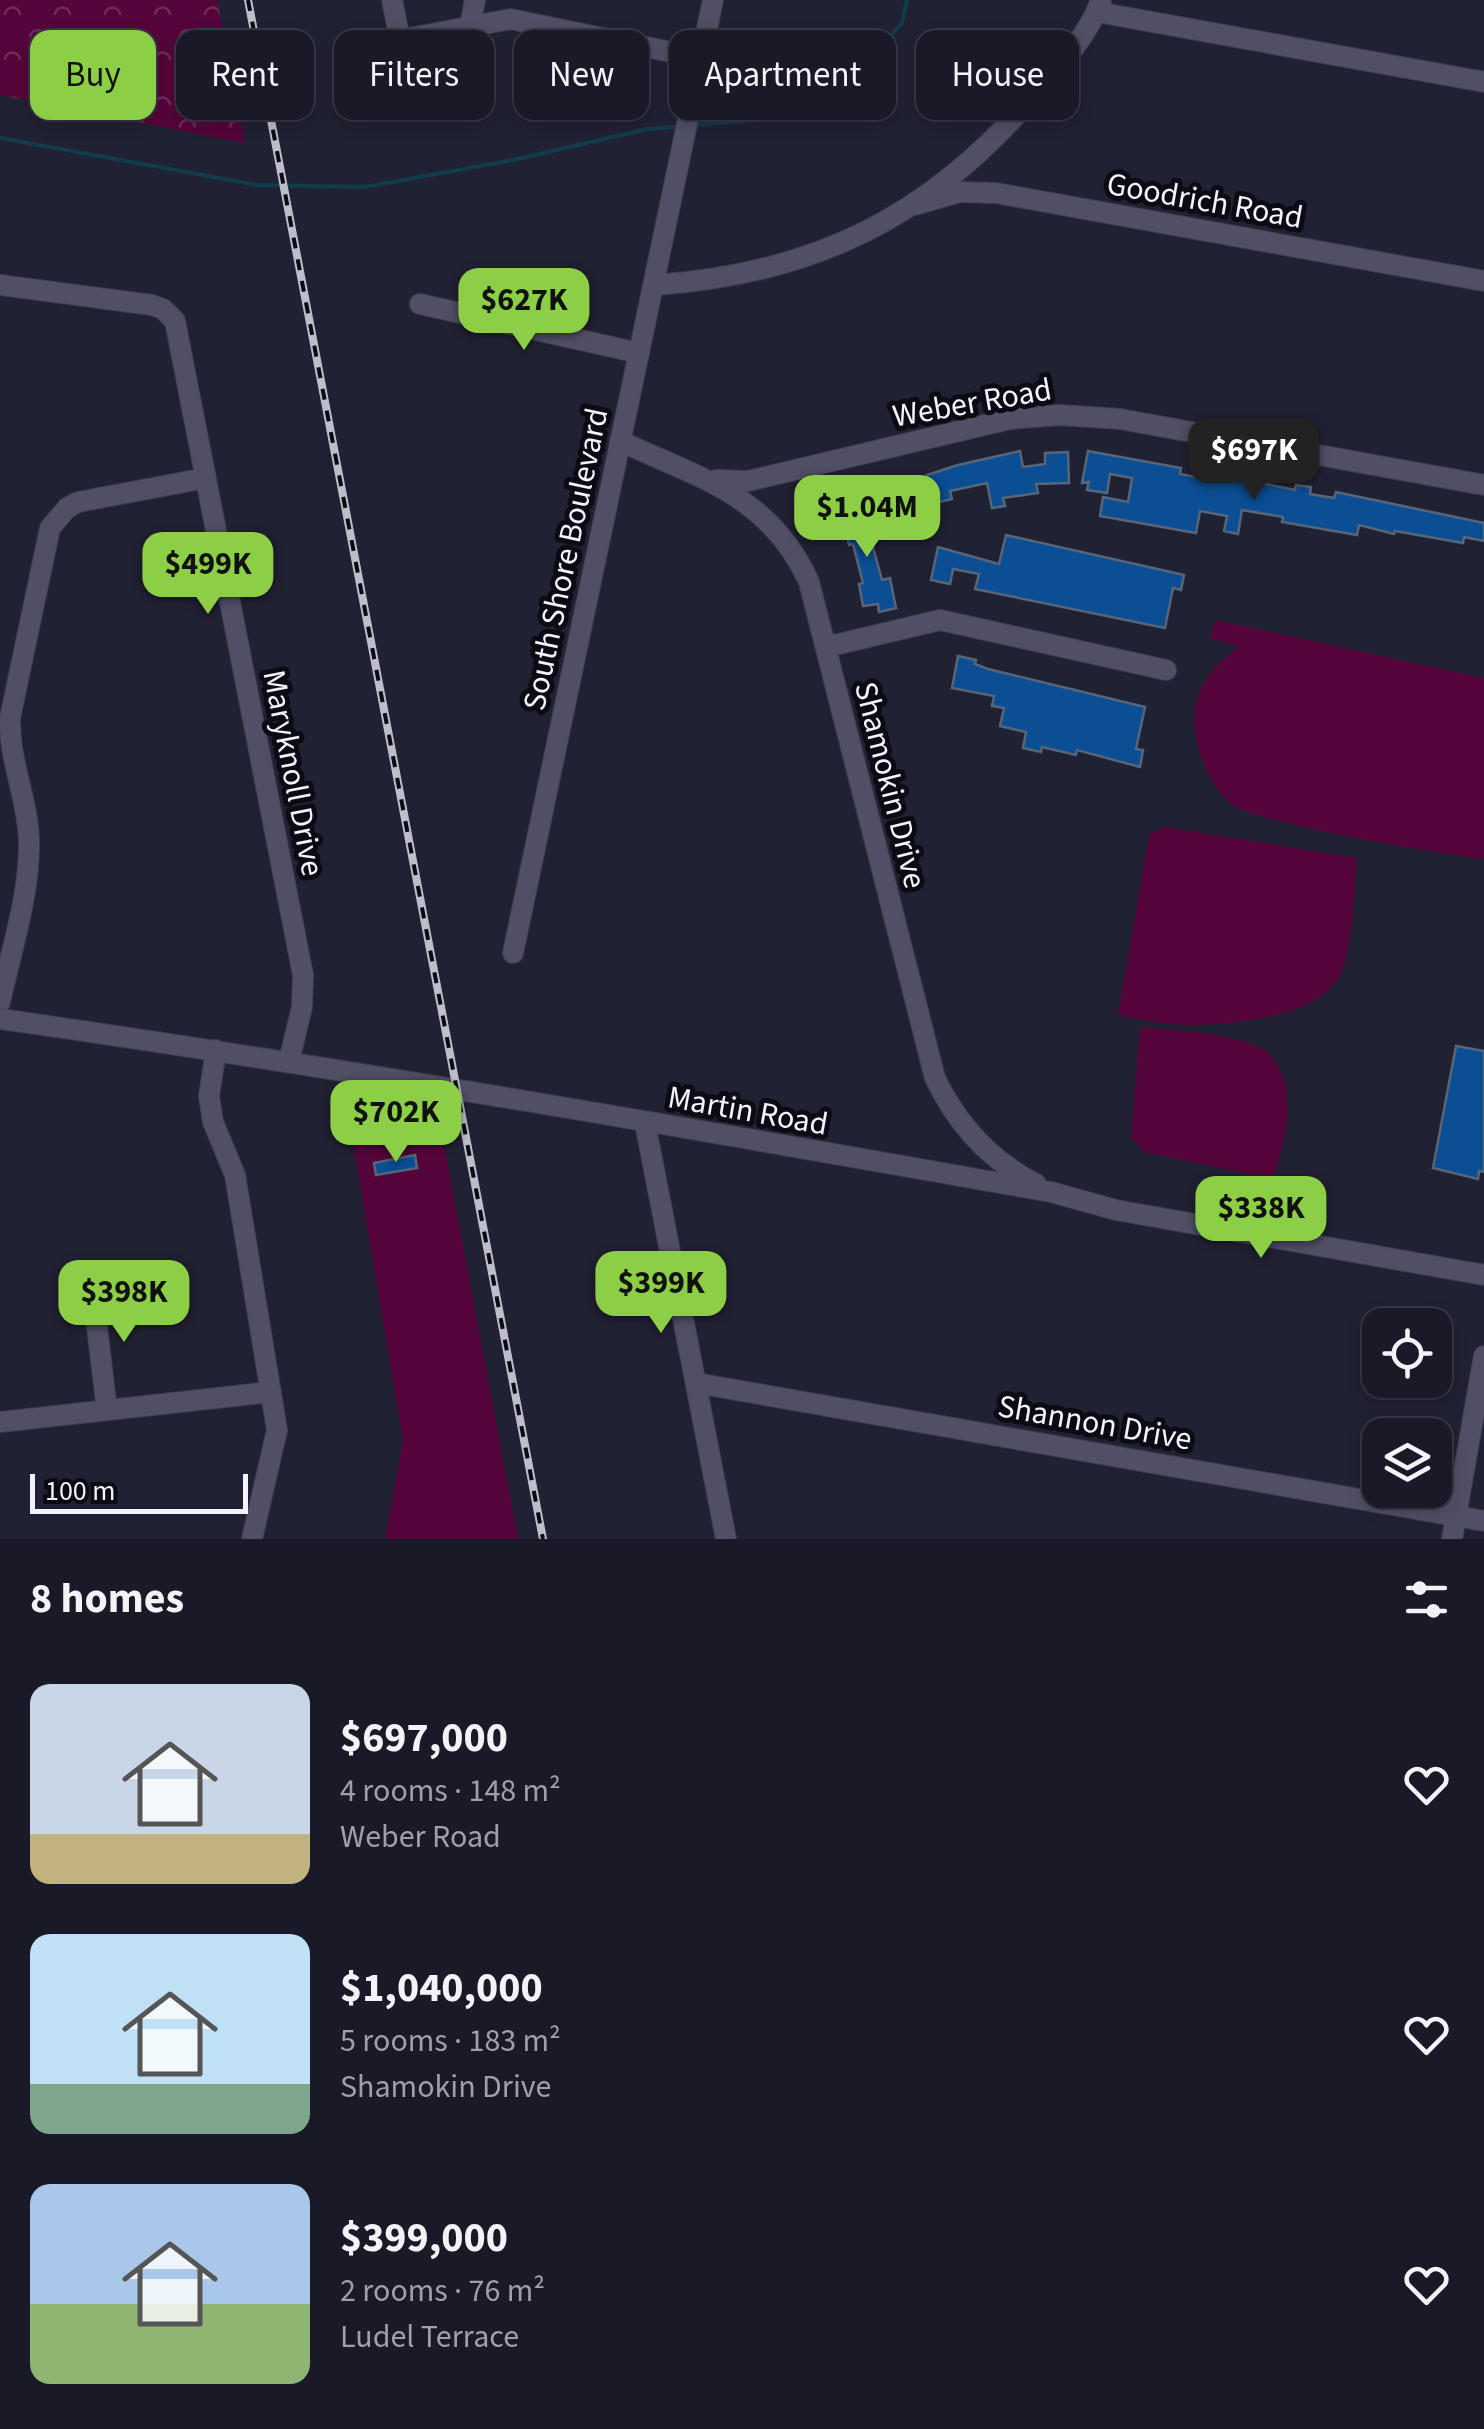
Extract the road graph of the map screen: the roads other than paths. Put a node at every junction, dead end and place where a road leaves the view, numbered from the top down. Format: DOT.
graph roads {
  1 [pos="392,0"];
  2 [pos="475,0"];
  3 [pos="713,0"];
  4 [pos="1099,6"];
  5 [pos="470,26"];
  6 [pos="706,30"];
  7 [pos="669,51"];
  8 [pos="1484,82"];
  9 [pos="688,120"];
  10 [pos="916,204"];
  11 [pos="1484,282"];
  12 [pos="0,284"];
  13 [pos="654,285"];
  14 [pos="420,304"];
  15 [pos="639,354"];
  16 [pos="620,441"];
  17 [pos="206,478"];
  18 [pos="709,479"];
  19 [pos="1484,485"];
  20 [pos="826,647"];
  21 [pos="1166,670"];
  22 [pos="513,954"];
  23 [pos="0,1002"];
  24 [pos="0,1020"];
  25 [pos="216,1050"];
  26 [pos="289,1061"];
  27 [pos="646,1123"];
  28 [pos="1050,1192"];
  29 [pos="1484,1275"];
  30 [pos="92,1286"];
  31 [pos="1484,1356"];
  32 [pos="696,1383"];
  33 [pos="271,1392"];
  34 [pos="106,1410"];
  35 [pos="0,1422"];
  36 [pos="1456,1516"];
  37 [pos="1484,1521"];
  38 [pos="252,1539"];
  39 [pos="726,1539"];
  40 [pos="1452,1539"];
  1 -- 5 [label="street"];
  2 -- 5 [label="street"];
  3 -- 6 [label="street, South Shore Boulevard"];
  4 -- 8 [label="street"];
  4 -- 10 [label="street"];
  5 -- 7 [label="street"];
  9 -- 13 [label="street, South Shore Boulevard"];
  10 -- 11 [label="street, Goodrich Road"];
  10 -- 13 [label="street"];
  12 -- 17 [label="street, Maryknoll Drive"];
  13 -- 15 [label="street, South Shore Boulevard"];
  14 -- 15 [label="street"];
  15 -- 16 [label="street, South Shore Boulevard"];
  16 -- 18 [label="street, Shamokin Drive"];
  16 -- 22 [label="street, South Shore Boulevard"];
  17 -- 23 [label="street"];
  17 -- 26 [label="street, Maryknoll Drive"];
  18 -- 19 [label="street, Weber Road"];
  18 -- 20 [label="street, Shamokin Drive"];
  20 -- 21 [label="street"];
  20 -- 28 [label="street, Shamokin Drive"];
  24 -- 25 [label="street, Martin Road"];
  25 -- 26 [label="street, Martin Road"];
  25 -- 33 [label="street"];
  26 -- 27 [label="street, Martin Road"];
  27 -- 28 [label="street, Martin Road"];
  27 -- 32 [label="street"];
  28 -- 29 [label="street, Martin Road"];
  30 -- 34 [label="street"];
  31 -- 36 [label="street"];
  32 -- 36 [label="street, Shannon Drive"];
  32 -- 39 [label="street"];
  33 -- 34 [label="street"];
  33 -- 38 [label="street"];
  34 -- 35 [label="street"];
  36 -- 37 [label="street, Shannon Drive"];
  36 -- 40 [label="street"];
}
